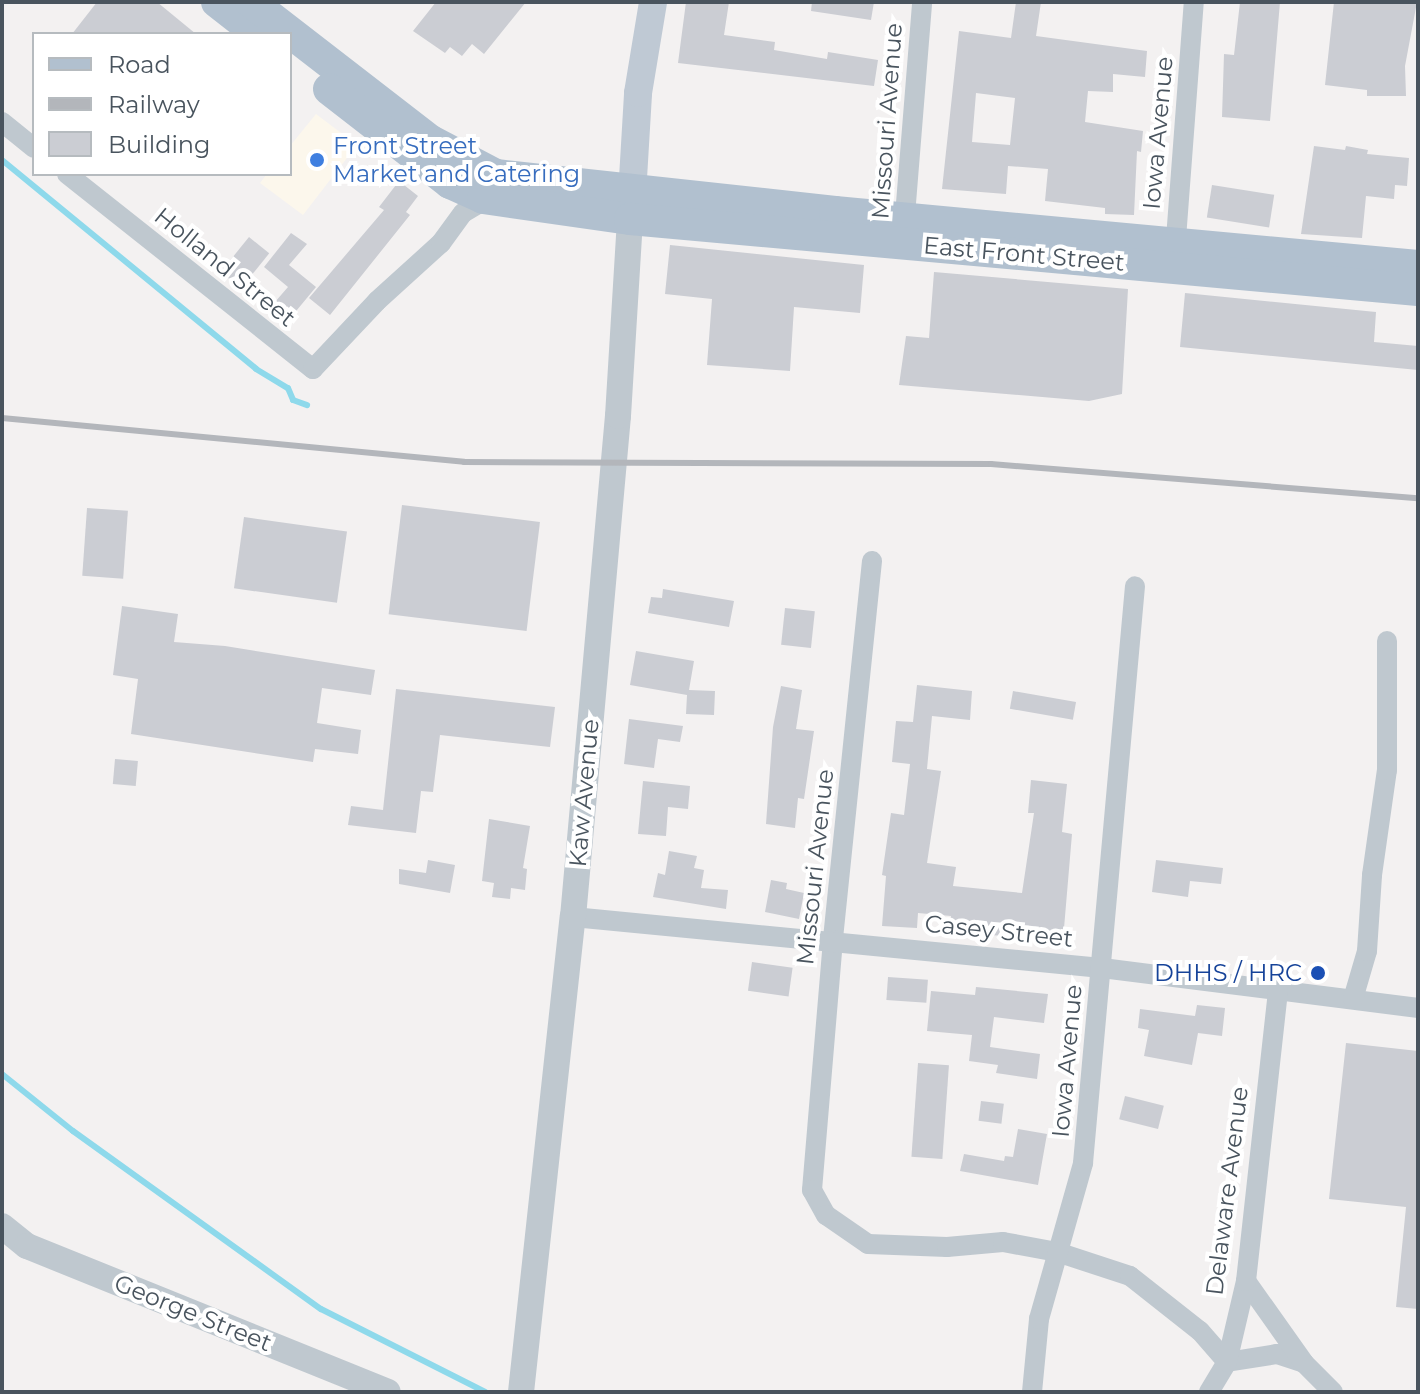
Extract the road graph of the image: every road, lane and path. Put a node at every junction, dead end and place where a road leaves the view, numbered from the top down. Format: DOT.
graph roads {
  1 [pos="217,2"];
  2 [pos="251,2"];
  3 [pos="653,2"];
  4 [pos="922,2"];
  5 [pos="1194,2"];
  6 [pos="255,32"];
  7 [pos="290,32"];
  8 [pos="292,34"];
  9 [pos="292,61"];
  10 [pos="2,122"];
  11 [pos="32,146"];
  12 [pos="70,176"];
  13 [pos="492,186"];
  14 [pos="631,206"];
  15 [pos="904,231"];
  16 [pos="1174,256"];
  17 [pos="1418,266"];
  18 [pos="1418,290"];
  19 [pos="872,561"];
  20 [pos="1135,586"];
  21 [pos="1387,641"];
  22 [pos="573,917"];
  23 [pos="833,940"];
  24 [pos="1102,968"];
  25 [pos="1278,991"];
  26 [pos="1353,999"];
  27 [pos="1418,1008"];
  28 [pos="2,1226"];
  29 [pos="1057,1252"];
  30 [pos="1246,1281"];
  31 [pos="1227,1362"];
  32 [pos="1304,1363"];
  33 [pos="388,1392"];
  34 [pos="521,1392"];
  35 [pos="1032,1392"];
  36 [pos="1209,1392"];
  37 [pos="1333,1392"];
  1 -- 6 [label="main road"];
  2 -- 7 [label="main road"];
  3 -- 14 [label="main road"];
  4 -- 15 [label="street, Missouri Avenue"];
  5 -- 16 [label="street, Iowa Avenue"];
  8 -- 13 [label="main road"];
  9 -- 13 [label="main road"];
  10 -- 11 [label="street"];
  12 -- 13 [label="street, Holland Street"];
  13 -- 14 [label="main road, East Front Street"];
  14 -- 15 [label="main road, East Front Street"];
  14 -- 22 [label="street, Kaw Avenue"];
  15 -- 16 [label="main road, East Front Street"];
  16 -- 17 [label="main road, East Front Street"];
  16 -- 18 [label="main road, East Front Street"];
  19 -- 23 [label="street, Missouri Avenue"];
  20 -- 24 [label="street, Iowa Avenue"];
  21 -- 26 [label="street"];
  22 -- 23 [label="street, Casey Street"];
  22 -- 34 [label="street, Kaw Avenue"];
  23 -- 24 [label="street, Casey Street"];
  23 -- 29 [label="street, Missouri Avenue"];
  24 -- 25 [label="street, Casey Street"];
  24 -- 29 [label="street, Iowa Avenue"];
  25 -- 26 [label="street, Casey Street"];
  25 -- 30 [label="street, Delaware Avenue"];
  26 -- 27 [label="street, Casey Street"];
  28 -- 33 [label="street, George Street"];
  29 -- 31 [label="street"];
  29 -- 35 [label="street, Iowa Avenue"];
  30 -- 31 [label="street, Delaware Avenue"];
  30 -- 32 [label="street"];
  31 -- 32 [label="street"];
  31 -- 36 [label="street, Delaware Avenue"];
  32 -- 37 [label="street"];
}
